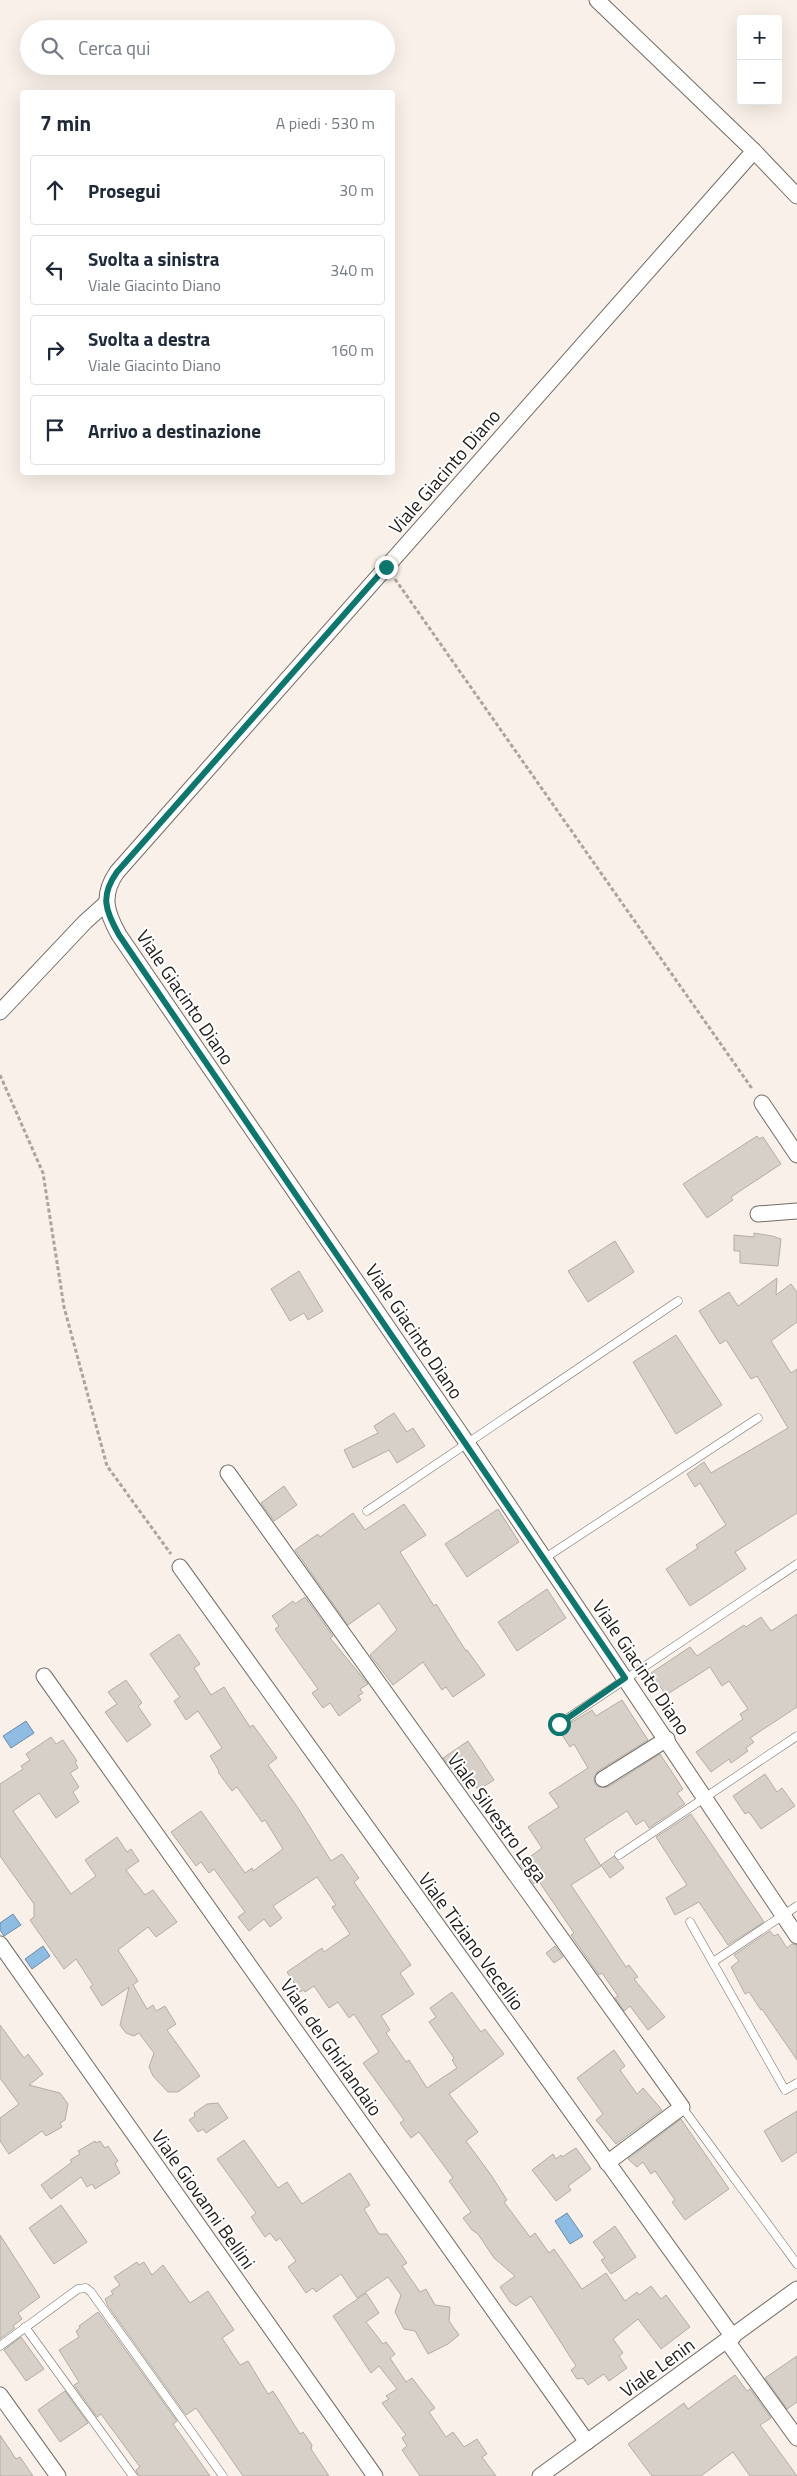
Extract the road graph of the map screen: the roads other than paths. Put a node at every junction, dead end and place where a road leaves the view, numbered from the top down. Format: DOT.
graph roads {
  1 [pos="597,0"];
  2 [pos="754,151"];
  3 [pos="797,196"];
  4 [pos="106,904"];
  5 [pos="0,1012"];
  6 [pos="762,1103"];
  7 [pos="797,1155"];
  8 [pos="797,1211"];
  9 [pos="758,1214"];
  10 [pos="678,1301"];
  11 [pos="758,1418"];
  12 [pos="467,1443"];
  13 [pos="228,1473"];
  14 [pos="367,1511"];
  15 [pos="545,1558"];
  16 [pos="797,1564"];
  17 [pos="180,1567"];
  18 [pos="44,1676"];
  19 [pos="625,1678"];
  20 [pos="559,1724"];
  21 [pos="797,1736"];
  22 [pos="667,1739"];
  23 [pos="603,1779"];
  24 [pos="706,1798"];
  25 [pos="619,1855"];
  26 [pos="797,1906"];
  27 [pos="783,1916"];
  28 [pos="690,1922"];
  29 [pos="797,1936"];
  30 [pos="0,1944"];
  31 [pos="713,1962"];
  32 [pos="797,2083"];
  33 [pos="682,2108"];
  34 [pos="607,2163"];
  35 [pos="797,2264"];
  36 [pos="797,2289"];
  37 [pos="25,2327"];
  38 [pos="730,2339"];
  39 [pos="0,2346"];
  40 [pos="0,2395"];
  41 [pos="797,2438"];
  42 [pos="587,2442"];
  43 [pos="58,2476"];
  44 [pos="133,2476"];
  45 [pos="223,2476"];
  46 [pos="375,2476"];
  47 [pos="540,2476"];
  1 -- 2 [label="street"];
  2 -- 3 [label="street"];
  2 -- 4 [label="street, Viale Giacinto Diano"];
  4 -- 5 [label="street"];
  4 -- 12 [label="street, Viale Giacinto Diano"];
  6 -- 7 [label="street"];
  8 -- 9 [label="street"];
  10 -- 12 [label="lane"];
  11 -- 15 [label="lane"];
  12 -- 14 [label="lane"];
  12 -- 15 [label="street, Viale Giacinto Diano"];
  13 -- 33 [label="street, Viale Silvestro Lega"];
  15 -- 19 [label="street, Viale Giacinto Diano"];
  16 -- 19 [label="lane"];
  17 -- 34 [label="street, Viale Tiziano Vecellio"];
  18 -- 42 [label="street, Viale del Ghirlandaio"];
  19 -- 20 [label="lane"];
  19 -- 22 [label="street, Viale Giacinto Diano"];
  21 -- 24 [label="lane"];
  22 -- 23 [label="street"];
  22 -- 24 [label="street, Viale Giacinto Diano"];
  24 -- 25 [label="lane"];
  24 -- 27 [label="street, Viale Giacinto Diano"];
  26 -- 27 [label="lane"];
  27 -- 29 [label="street, Viale Giacinto Diano"];
  27 -- 31 [label="lane"];
  28 -- 31 [label="lane"];
  30 -- 46 [label="street, Viale Giovanni Bellini"];
  31 -- 32 [label="lane"];
  33 -- 34 [label="street"];
  33 -- 35 [label="lane"];
  34 -- 38 [label="street, Viale Tiziano Vecellio"];
  36 -- 38 [label="street, Viale Lenin"];
  37 -- 39 [label="lane"];
  37 -- 44 [label="lane"];
  37 -- 45 [label="lane"];
  38 -- 41 [label="street, Viale Tiziano Vecellio"];
  38 -- 42 [label="street, Viale Lenin"];
  40 -- 43 [label="street"];
  42 -- 47 [label="street, Viale Lenin"];
}
